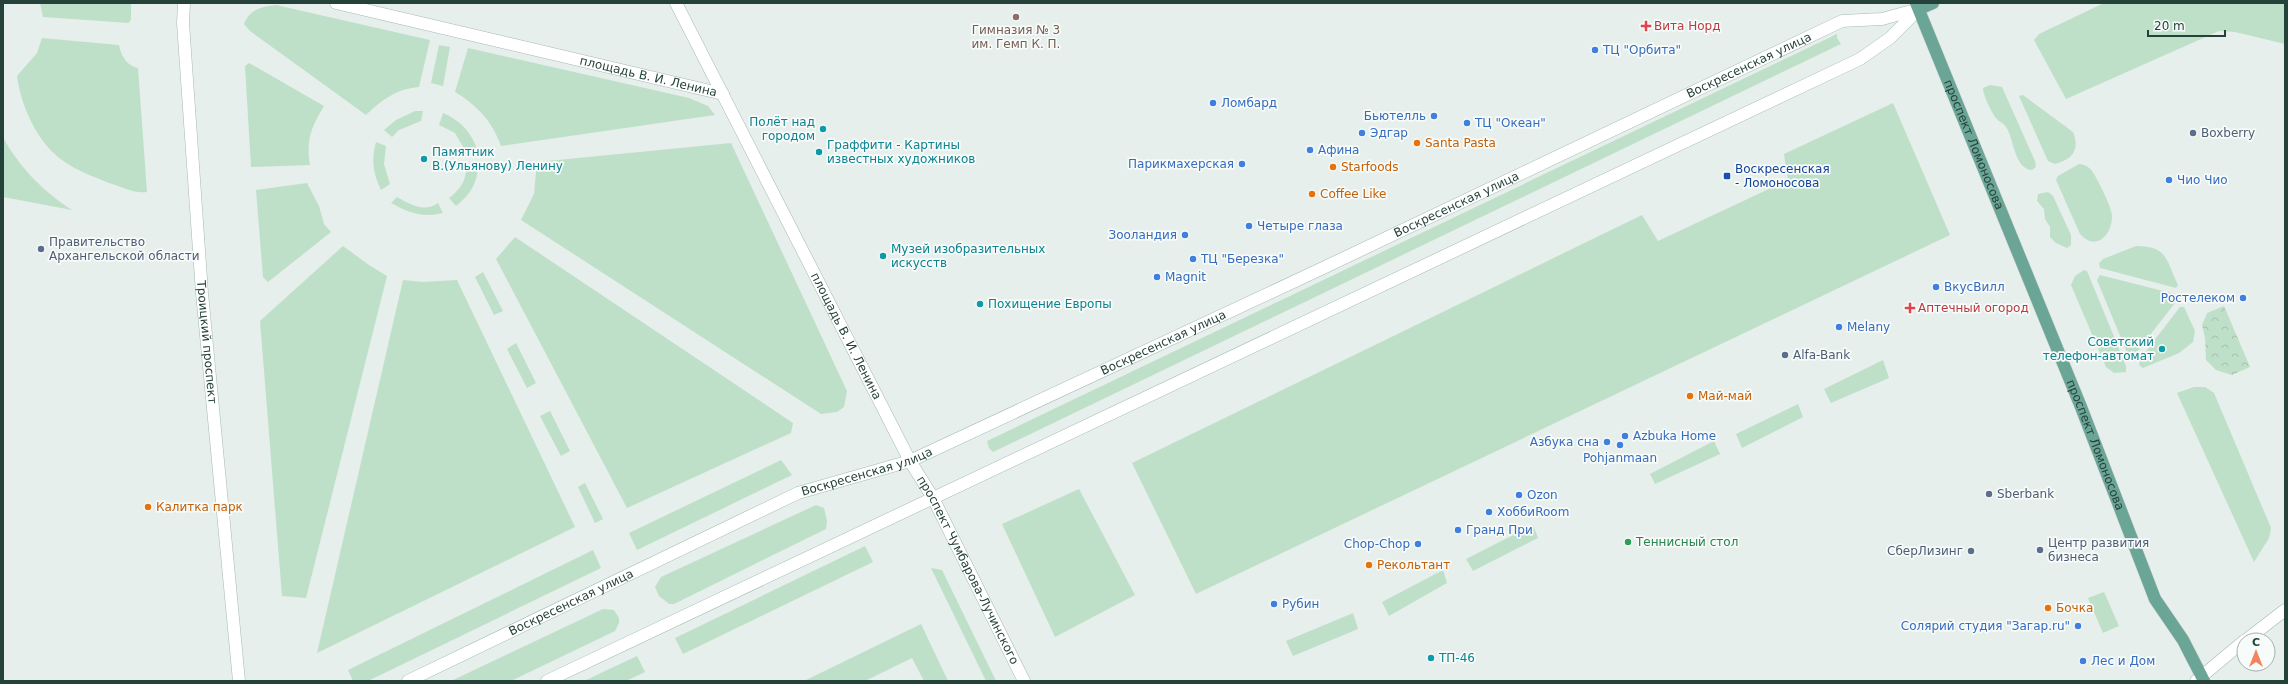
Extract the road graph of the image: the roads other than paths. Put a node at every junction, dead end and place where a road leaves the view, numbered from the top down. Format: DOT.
graph roads {
  1 [pos="184,3"];
  2 [pos="336,3"];
  3 [pos="676,3"];
  4 [pos="1933,3"];
  5 [pos="1918,6"];
  6 [pos="723,94"];
  7 [pos="910,461"];
  8 [pos="933,498"];
  9 [pos="2285,610"];
  10 [pos="2257,632"];
  11 [pos="2236,649"];
  12 [pos="2200,680"];
  13 [pos="238,681"];
  14 [pos="408,681"];
  15 [pos="547,681"];
  16 [pos="1024,681"];
  1 -- 13 [label="main road, Троицкий проспект"];
  2 -- 6 [label="main road, площадь В. И. Ленина"];
  3 -- 6 [label="main road"];
  4 -- 5 [label="main road, Воскресенская улица"];
  5 -- 7 [label="main road, Воскресенская улица"];
  5 -- 8 [label="main road, Воскресенская улица"];
  5 -- 12 [label="main road, проспект Ломоносова"];
  6 -- 7 [label="main road, площадь В. И. Ленина"];
  7 -- 8 [label="main road, проспект Чумбарова-Лучинского"];
  7 -- 14 [label="main road, Воскресенская улица"];
  8 -- 15 [label="main road, Воскресенская улица"];
  8 -- 16 [label="main road, проспект Чумбарова-Лучинского"];
  9 -- 10 [label="main road"];
  11 -- 12 [label="main road"];
}
